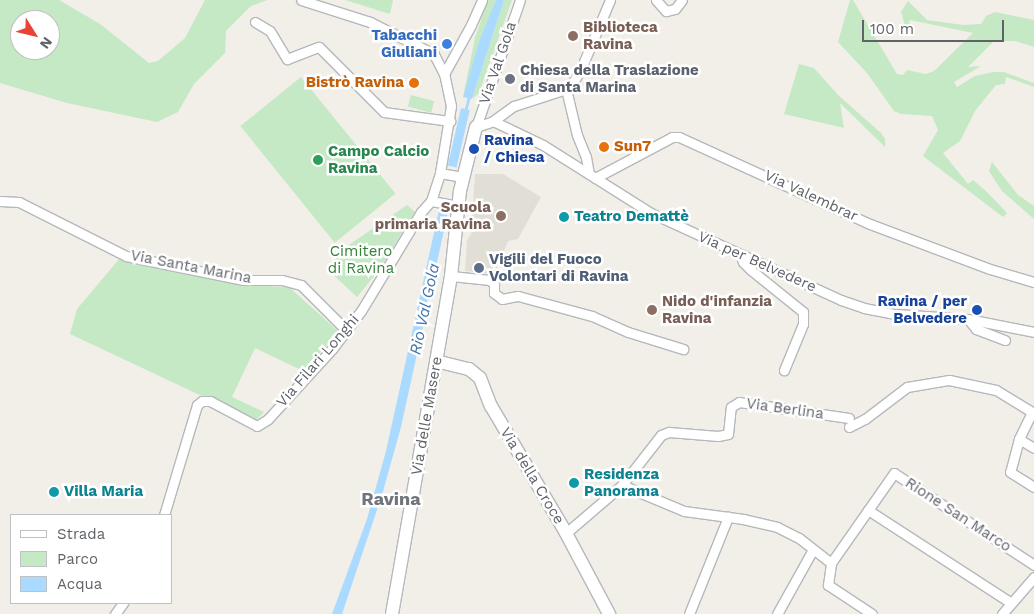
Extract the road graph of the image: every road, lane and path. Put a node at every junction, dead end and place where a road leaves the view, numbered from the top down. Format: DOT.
graph roads {
  1 [pos="301,0"];
  2 [pos="482,0"];
  3 [pos="520,0"];
  4 [pos="610,0"];
  5 [pos="656,0"];
  6 [pos="682,0"];
  7 [pos="255,22"];
  8 [pos="444,74"];
  9 [pos="566,89"];
  10 [pos="493,120"];
  11 [pos="450,121"];
  12 [pos="476,127"];
  13 [pos="451,175"];
  14 [pos="592,176"];
  15 [pos="0,201"];
  16 [pos="445,203"];
  17 [pos="741,256"];
  18 [pos="451,276"];
  19 [pos="1034,282"];
  20 [pos="968,320"];
  21 [pos="1005,326"];
  22 [pos="346,330"];
  23 [pos="1034,332"];
  24 [pos="1034,336"];
  25 [pos="1005,340"];
  26 [pos="683,349"];
  27 [pos="436,361"];
  28 [pos="784,370"];
  29 [pos="1033,413"];
  30 [pos="1019,439"];
  31 [pos="1034,448"];
  32 [pos="622,485"];
  33 [pos="1034,487"];
  34 [pos="868,510"];
  35 [pos="164,514"];
  36 [pos="728,517"];
  37 [pos="566,533"];
  38 [pos="811,553"];
  39 [pos="831,563"];
  40 [pos="1034,565"];
  41 [pos="1034,577"];
  42 [pos="1010,603"];
  43 [pos="392,614"];
  44 [pos="609,614"];
  45 [pos="688,614"];
  46 [pos="776,614"];
  47 [pos="872,614"];
  48 [pos="1002,614"];
  1 -- 8 [label="street, Via Filari Longhi"];
  2 -- 8 [label="street"];
  3 -- 12 [label="street, Via Val Gola"];
  4 -- 9 [label="street"];
  5 -- 6 [label="street"];
  7 -- 11 [label="street"];
  8 -- 11 [label="street, Via Filari Longhi"];
  9 -- 10 [label="street"];
  9 -- 14 [label="street"];
  10 -- 12 [label="street"];
  10 -- 14 [label="street, Via per Belvedere"];
  11 -- 13 [label="street, Via Filari Longhi"];
  12 -- 13 [label="street, Via delle Masere"];
  13 -- 16 [label="street, Via delle Masere"];
  13 -- 16 [label="street, Via Filari Longhi"];
  14 -- 17 [label="street, Via per Belvedere"];
  14 -- 19 [label="street, Via Valembrar"];
  15 -- 22 [label="street, Via Santa Marina"];
  16 -- 18 [label="street, Via delle Masere"];
  16 -- 22 [label="street, Via Filari Longhi"];
  17 -- 20 [label="street, Via per Belvedere"];
  17 -- 28 [label="street"];
  18 -- 26 [label="street"];
  18 -- 27 [label="street, Via delle Masere"];
  20 -- 21 [label="street, Via per Belvedere"];
  20 -- 25 [label="street"];
  21 -- 23 [label="street, Via per Belvedere"];
  21 -- 24 [label="street, Via per Belvedere"];
  22 -- 35 [label="street, Via Filari Longhi"];
  27 -- 37 [label="street, Via della Croce"];
  27 -- 43 [label="street, Via delle Masere"];
  29 -- 30 [label="street"];
  29 -- 32 [label="street, Via Berlina"];
  30 -- 31 [label="street"];
  30 -- 33 [label="street"];
  32 -- 36 [label="street"];
  32 -- 37 [label="street, Via Berlina"];
  34 -- 39 [label="street, Rione San Marco"];
  34 -- 40 [label="street, Rione San Marco"];
  34 -- 42 [label="street"];
  36 -- 39 [label="street"];
  36 -- 45 [label="street"];
  37 -- 44 [label="street, Via della Croce"];
  38 -- 46 [label="street"];
  39 -- 47 [label="street"];
  41 -- 42 [label="street"];
  42 -- 48 [label="street"];
}
